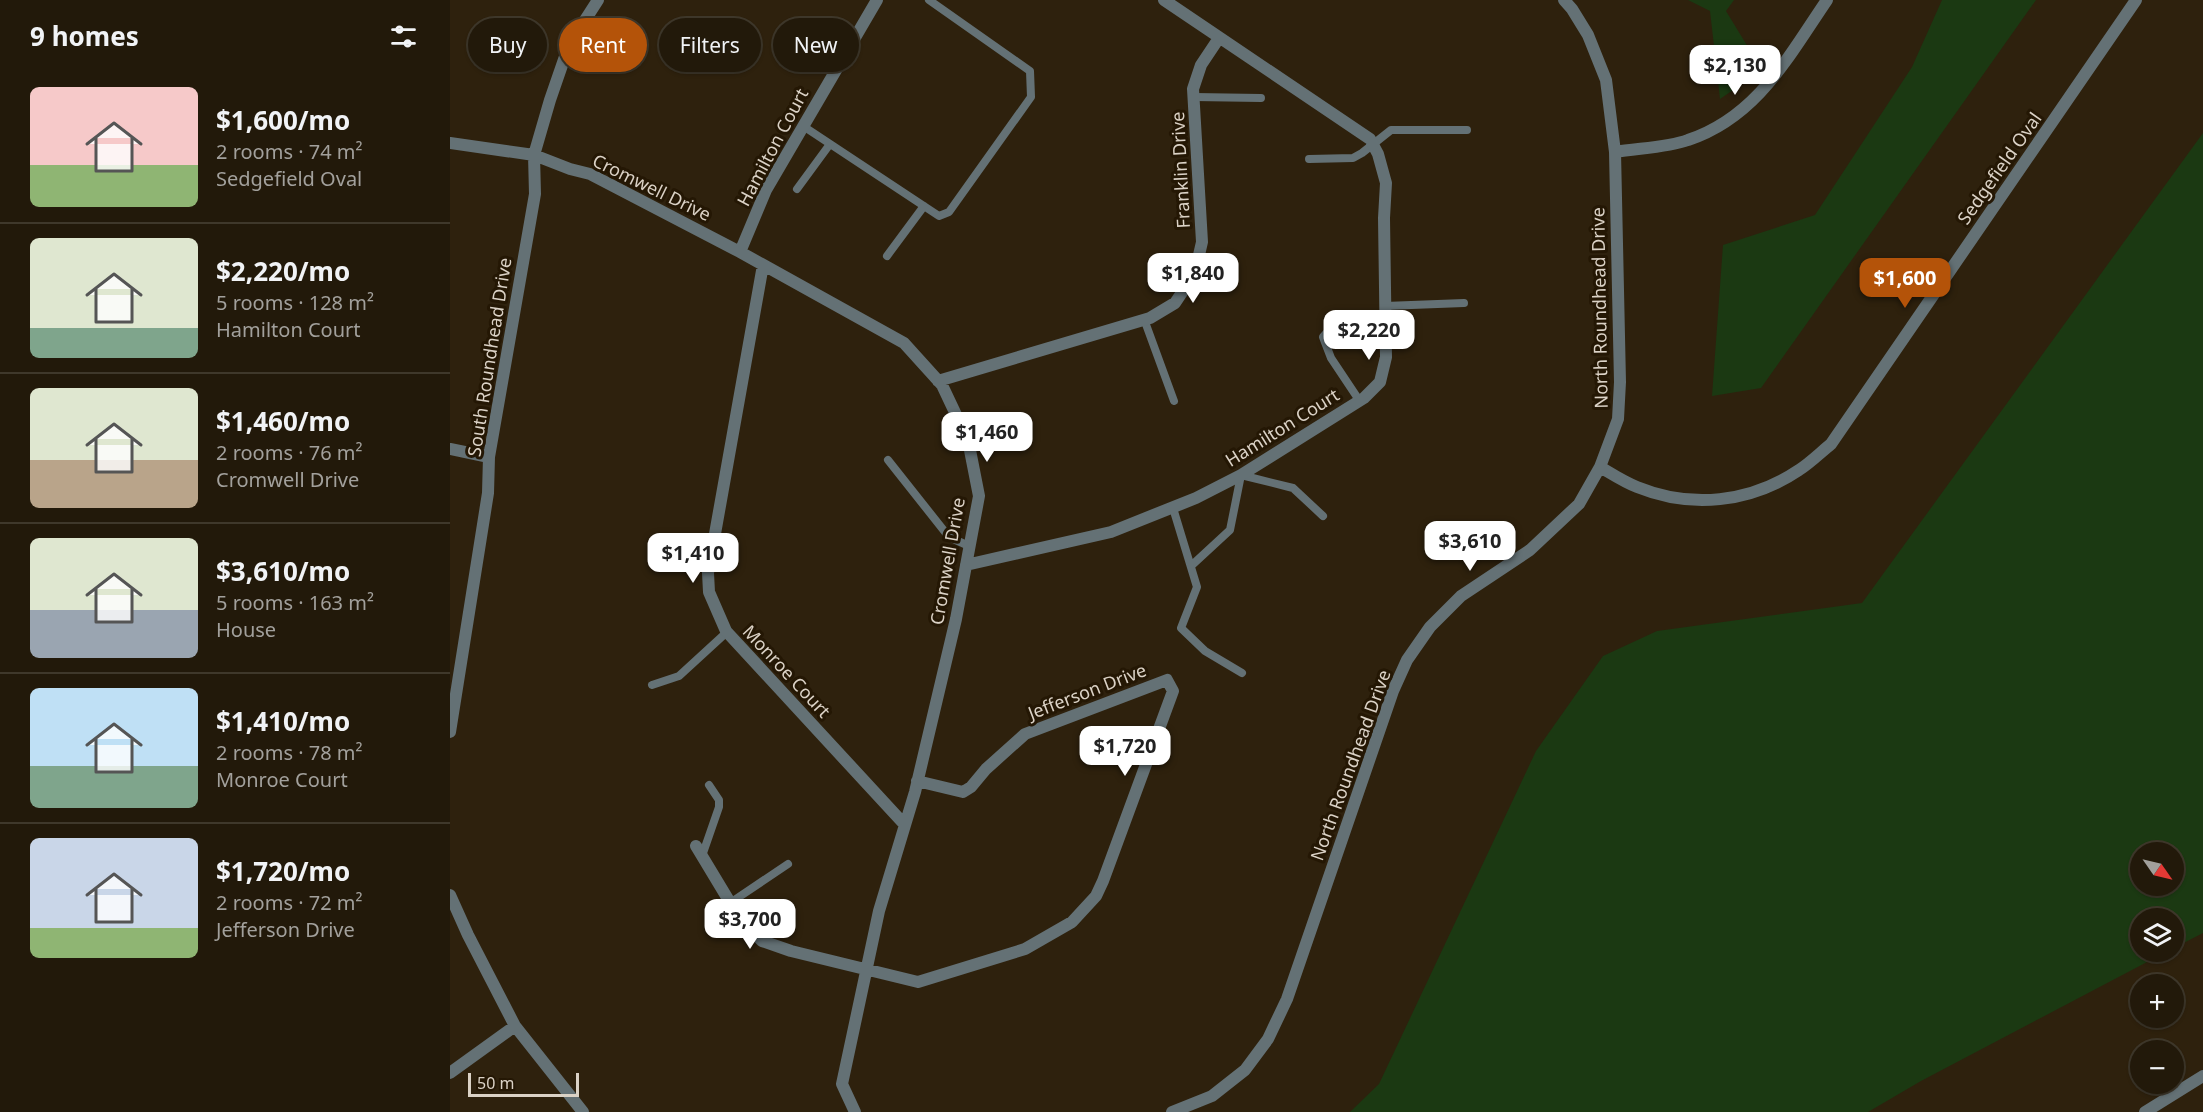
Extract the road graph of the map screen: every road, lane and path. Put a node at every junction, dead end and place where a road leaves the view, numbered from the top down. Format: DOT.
graph roads {
  1 [pos="598,0"];
  2 [pos="876,0"];
  3 [pos="929,0"];
  4 [pos="1164,0"];
  5 [pos="1564,0"];
  6 [pos="1827,0"];
  7 [pos="2136,0"];
  8 [pos="1219,38"];
  9 [pos="1194,97"];
  10 [pos="1261,98"];
  11 [pos="803,126"];
  12 [pos="1467,130"];
  13 [pos="450,143"];
  14 [pos="830,144"];
  15 [pos="1372,144"];
  16 [pos="1615,152"];
  17 [pos="534,155"];
  18 [pos="1309,159"];
  19 [pos="797,189"];
  20 [pos="924,206"];
  21 [pos="740,252"];
  22 [pos="887,256"];
  23 [pos="763,265"];
  24 [pos="1464,303"];
  25 [pos="1385,306"];
  26 [pos="1144,320"];
  27 [pos="1386,328"];
  28 [pos="938,381"];
  29 [pos="1359,400"];
  30 [pos="1174,401"];
  31 [pos="450,449"];
  32 [pos="489,457"];
  33 [pos="888,460"];
  34 [pos="1600,467"];
  35 [pos="1241,476"];
  36 [pos="1173,507"];
  37 [pos="1323,516"];
  38 [pos="969,546"];
  39 [pos="966,565"];
  40 [pos="1191,566"];
  41 [pos="727,632"];
  42 [pos="1242,673"];
  43 [pos="652,685"];
  44 [pos="450,732"];
  45 [pos="917,781"];
  46 [pos="709,785"];
  47 [pos="905,825"];
  48 [pos="699,851"];
  49 [pos="788,864"];
  50 [pos="450,895"];
  51 [pos="730,903"];
  52 [pos="866,971"];
  53 [pos="515,1026"];
  54 [pos="450,1073"];
  55 [pos="2203,1076"];
  56 [pos="583,1112"];
  57 [pos="855,1112"];
  58 [pos="1172,1112"];
  59 [pos="2145,1112"];
  1 -- 17 [label="street, South Roundhead Drive"];
  2 -- 11 [label="street, Hamilton Court"];
  3 -- 20 [label="lane"];
  4 -- 8 [label="street, Hamilton Court"];
  5 -- 16 [label="street, North Roundhead Drive"];
  6 -- 16 [label="street"];
  7 -- 34 [label="street, Sedgefield Oval"];
  8 -- 9 [label="street, Franklin Drive"];
  8 -- 15 [label="street, Hamilton Court"];
  9 -- 10 [label="lane"];
  9 -- 26 [label="street, Franklin Drive"];
  11 -- 14 [label="lane"];
  11 -- 21 [label="street, Hamilton Court"];
  12 -- 15 [label="lane"];
  13 -- 17 [label="street, Cromwell Drive"];
  14 -- 19 [label="lane"];
  14 -- 20 [label="lane"];
  15 -- 18 [label="lane"];
  15 -- 25 [label="street, Hamilton Court"];
  16 -- 34 [label="street, North Roundhead Drive"];
  17 -- 21 [label="street, Cromwell Drive"];
  17 -- 32 [label="street, South Roundhead Drive"];
  20 -- 22 [label="lane"];
  21 -- 23 [label="street, Cromwell Drive"];
  23 -- 28 [label="street, Cromwell Drive"];
  23 -- 41 [label="street, Monroe Court"];
  24 -- 25 [label="lane"];
  25 -- 27 [label="street, Hamilton Court"];
  26 -- 28 [label="street, Franklin Drive"];
  26 -- 30 [label="lane"];
  27 -- 29 [label="street, Hamilton Court"];
  27 -- 29 [label="lane"];
  28 -- 38 [label="street, Cromwell Drive"];
  29 -- 35 [label="street, Hamilton Court"];
  31 -- 32 [label="street"];
  32 -- 44 [label="street, South Roundhead Drive"];
  33 -- 38 [label="lane"];
  34 -- 58 [label="street, North Roundhead Drive"];
  35 -- 36 [label="street, Hamilton Court"];
  35 -- 37 [label="lane"];
  35 -- 40 [label="lane"];
  36 -- 39 [label="street, Hamilton Court"];
  36 -- 40 [label="lane"];
  38 -- 39 [label="street, Cromwell Drive"];
  39 -- 45 [label="street, Cromwell Drive"];
  40 -- 42 [label="lane"];
  41 -- 43 [label="lane"];
  41 -- 47 [label="street, Monroe Court"];
  45 -- 47 [label="street, Cromwell Drive"];
  45 -- 52 [label="street, Jefferson Drive"];
  46 -- 48 [label="lane"];
  47 -- 52 [label="street, Cromwell Drive"];
  48 -- 51 [label="street"];
  49 -- 51 [label="lane"];
  50 -- 53 [label="street"];
  51 -- 52 [label="street"];
  52 -- 57 [label="street, Cromwell Drive"];
  53 -- 54 [label="street"];
  53 -- 56 [label="street"];
  55 -- 59 [label="street"];
}
